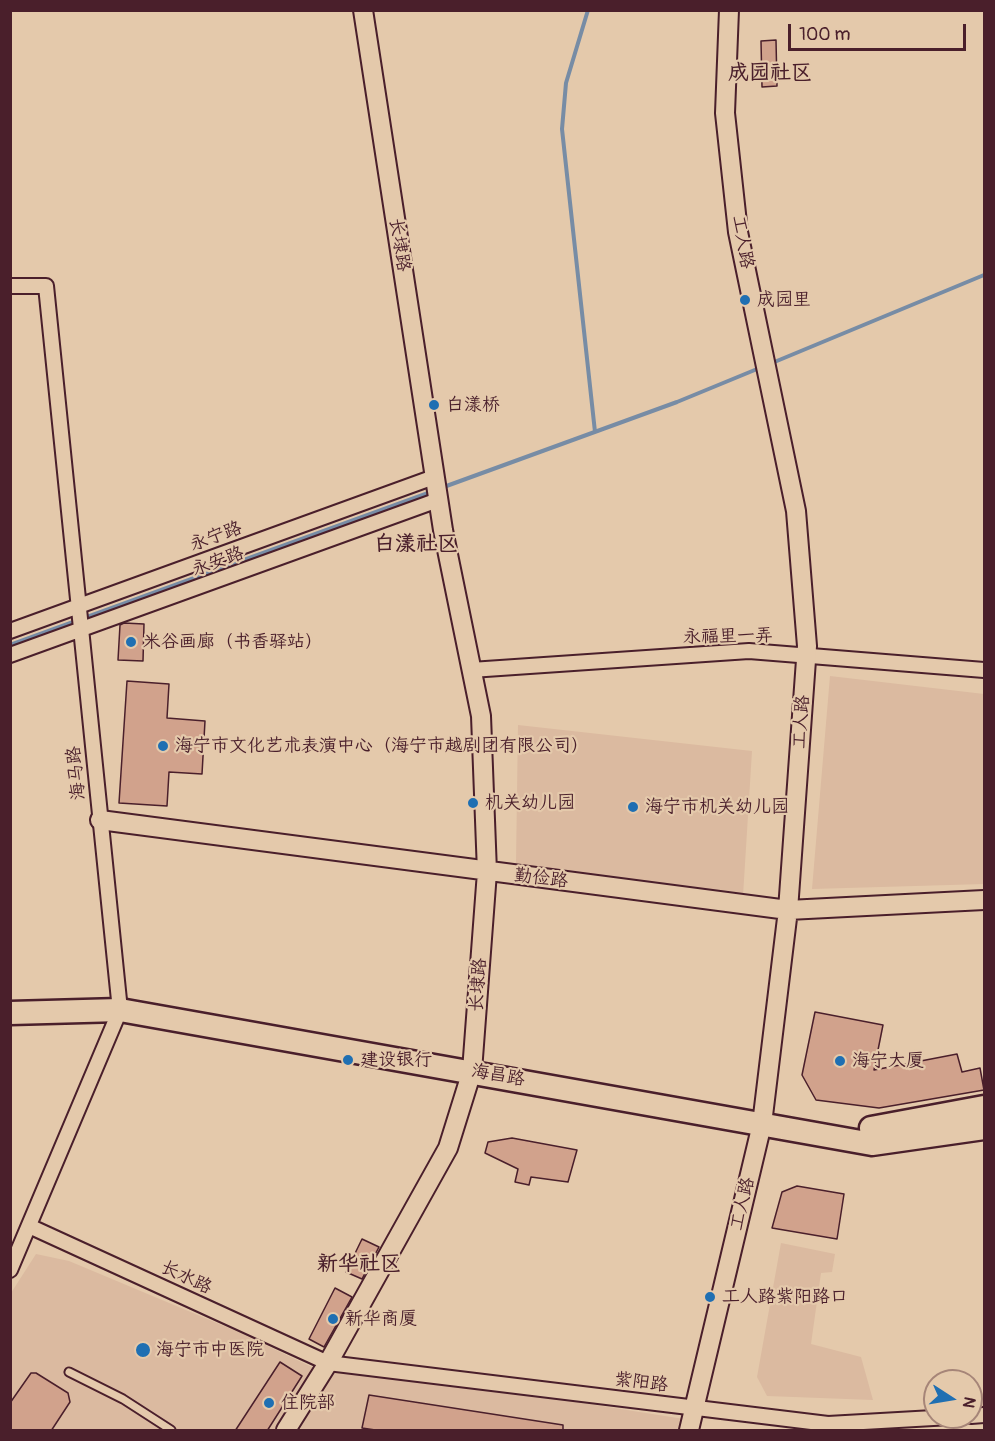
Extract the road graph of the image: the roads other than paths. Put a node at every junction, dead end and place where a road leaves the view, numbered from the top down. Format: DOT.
graph roads {
  1 [pos="363,10"];
  2 [pos="729,10"];
  3 [pos="10,286"];
  4 [pos="436,489"];
  5 [pos="79,619"];
  6 [pos="10,631"];
  7 [pos="10,655"];
  8 [pos="807,656"];
  9 [pos="471,670"];
  10 [pos="984,670"];
  11 [pos="100,820"];
  12 [pos="487,872"];
  13 [pos="984,900"];
  14 [pos="788,910"];
  15 [pos="10,1004"];
  16 [pos="120,1007"];
  17 [pos="10,1013"];
  18 [pos="472,1067"];
  19 [pos="984,1107"];
  20 [pos="763,1121"];
  21 [pos="984,1128"];
  22 [pos="29,1226"];
  23 [pos="10,1270"];
  24 [pos="328,1363"];
  25 [pos="69,1372"];
  26 [pos="695,1408"];
  27 [pos="923,1419"];
  28 [pos="171,1431"];
  29 [pos="286,1431"];
  30 [pos="689,1431"];
  1 -- 4 [label="street, 长埭路"];
  2 -- 8 [label="street, 工人路"];
  3 -- 5 [label="street, 海马路"];
  4 -- 5 [label="street, 永安路"];
  4 -- 5 [label="street, 永宁路"];
  4 -- 9 [label="street, 长埭路"];
  5 -- 6 [label="street, 永宁路"];
  5 -- 7 [label="street, 永安路"];
  5 -- 11 [label="street, 海马路"];
  8 -- 9 [label="street, 永福里一弄"];
  8 -- 10 [label="street, 永福里一弄"];
  8 -- 14 [label="street, 工人路"];
  9 -- 12 [label="street, 长埭路"];
  11 -- 12 [label="street, 勤俭路"];
  11 -- 16 [label="street, 海马路"];
  12 -- 14 [label="street, 勤俭路"];
  12 -- 18 [label="street, 长埭路"];
  13 -- 14 [label="street, 勤俭路"];
  14 -- 20 [label="street, 工人路"];
  15 -- 16 [label="main road, 海昌路"];
  16 -- 17 [label="main road, 海昌路"];
  16 -- 18 [label="main road, 海昌路"];
  16 -- 22 [label="street, 海马路"];
  18 -- 20 [label="main road, 海昌路"];
  18 -- 24 [label="street, 长埭路"];
  19 -- 20 [label="main road, 海昌路"];
  20 -- 21 [label="main road, 海昌路"];
  20 -- 26 [label="street, 工人路"];
  22 -- 23 [label="street, 海马路"];
  22 -- 24 [label="street, 长水路"];
  24 -- 26 [label="street, 紫阳路"];
  24 -- 29 [label="street, 长埭路"];
  25 -- 28 [label="lane"];
  26 -- 27 [label="street, 紫阳路"];
  26 -- 30 [label="street, 工人路"];
}
